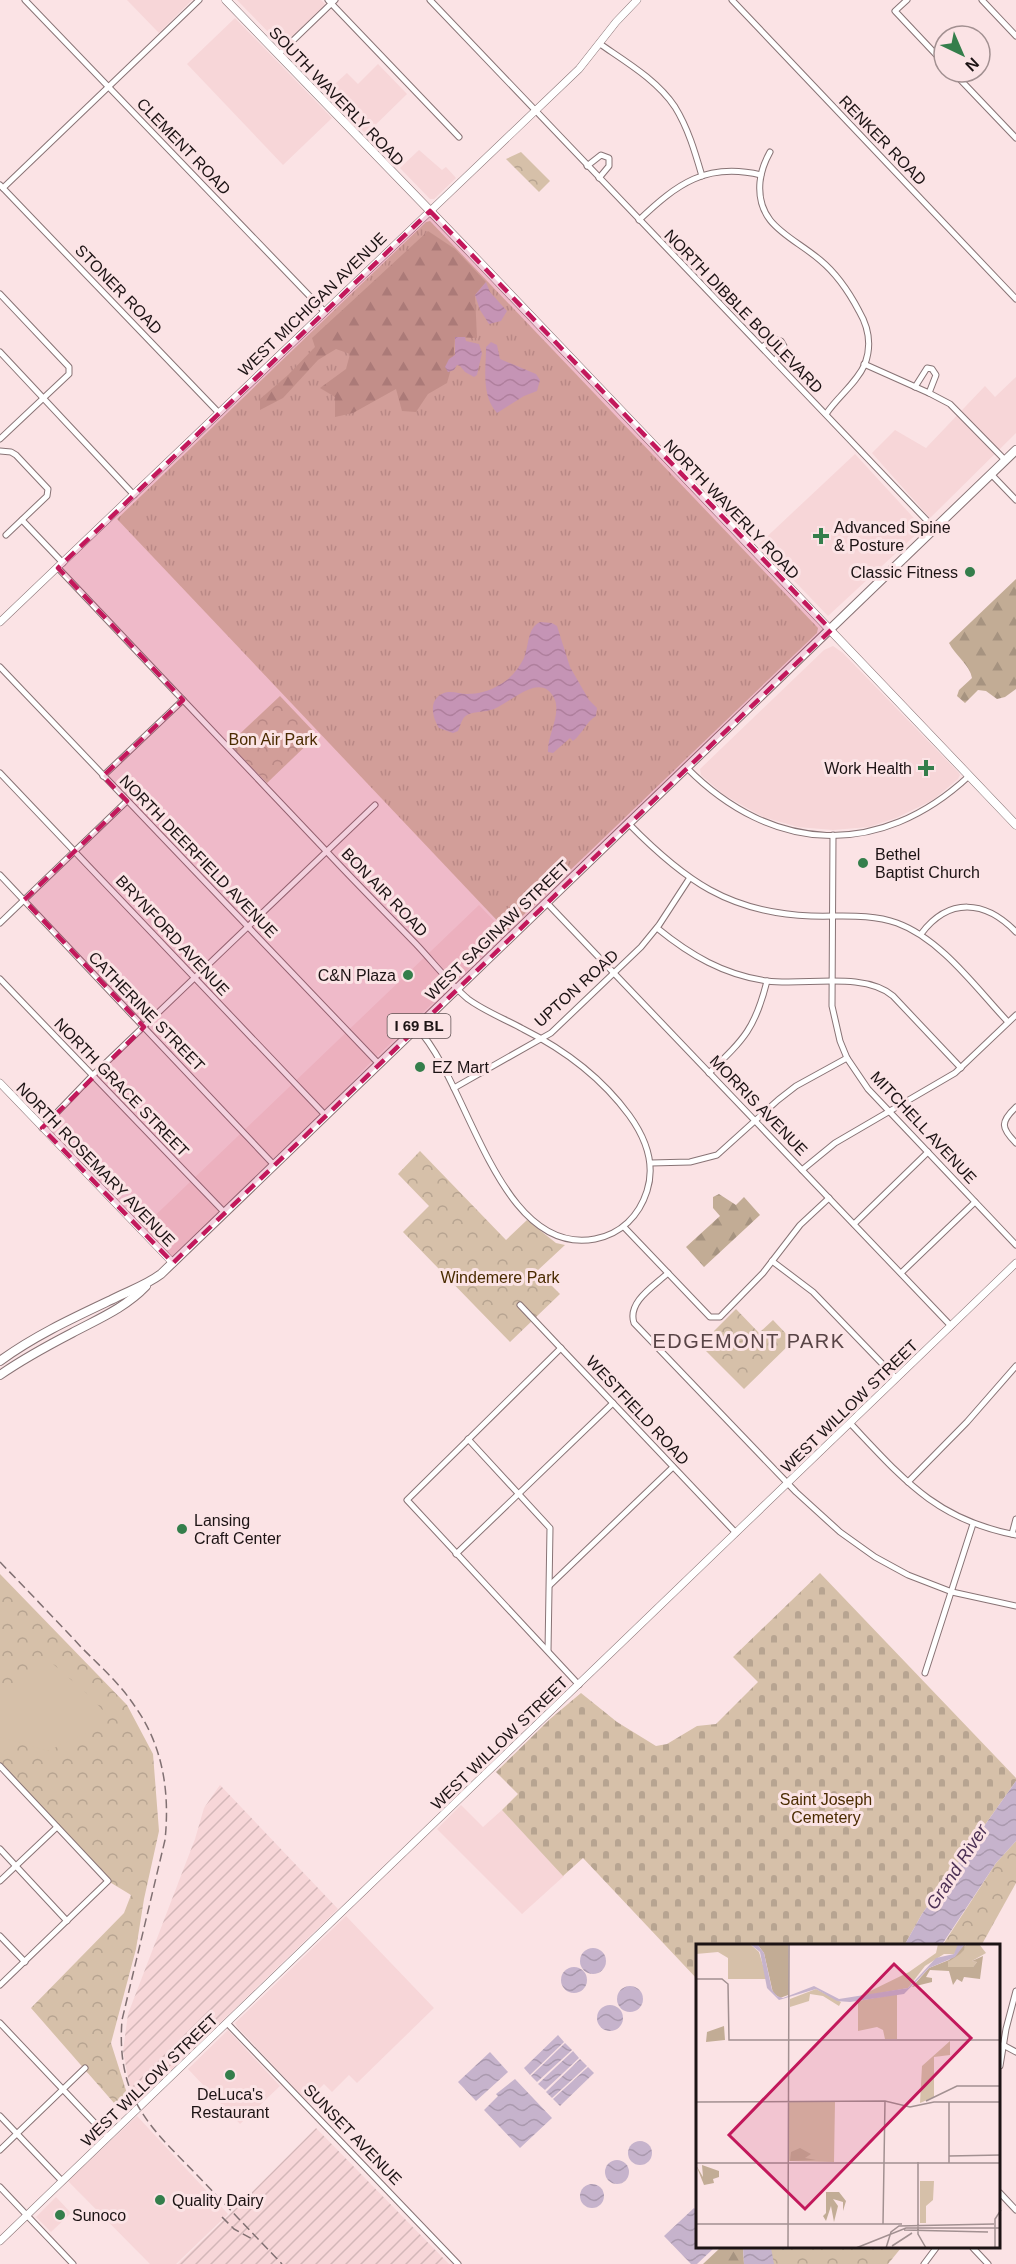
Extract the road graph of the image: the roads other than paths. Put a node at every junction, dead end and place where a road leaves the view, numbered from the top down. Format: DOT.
graph roads {
  1 [pos="25,0"];
  2 [pos="199,0"];
  3 [pos="226,0"];
  4 [pos="430,0"];
  5 [pos="637,0"];
  6 [pos="732,0"];
  7 [pos="907,0"];
  8 [pos="982,0"];
  9 [pos="332,1"];
  10 [pos="1016,36"];
  11 [pos="600,44"];
  12 [pos="932,50"];
  13 [pos="279,54"];
  14 [pos="964,84"];
  15 [pos="109,87"];
  16 [pos="536,110"];
  17 [pos="459,137"];
  18 [pos="1016,138"];
  19 [pos="770,152"];
  20 [pos="587,166"];
  21 [pos="761,175"];
  22 [pos="702,176"];
  23 [pos="599,178"];
  24 [pos="2,186"];
  25 [pos="430,211"];
  26 [pos="639,220"];
  27 [pos="0,294"];
  28 [pos="1016,299"];
  29 [pos="324,311"];
  30 [pos="762,347"];
  31 [pos="0,352"];
  32 [pos="775,361"];
  33 [pos="864,364"];
  34 [pos="915,387"];
  35 [pos="929,393"];
  36 [pos="44,398"];
  37 [pos="219,413"];
  38 [pos="826,414"];
  39 [pos="0,439"];
  40 [pos="1016,450"];
  41 [pos="0,451"];
  42 [pos="1005,460"];
  43 [pos="991,474"];
  44 [pos="134,495"];
  45 [pos="1016,500"];
  46 [pos="22,520"];
  47 [pos="935,529"];
  48 [pos="6,536"];
  49 [pos="60,565"];
  50 [pos="0,622"];
  51 [pos="831,630"];
  52 [pos="0,667"];
  53 [pos="183,700"];
  54 [pos="687,768"];
  55 [pos="0,773"];
  56 [pos="103,776"];
  57 [pos="969,776"];
  58 [pos="127,801"];
  59 [pos="375,805"];
  60 [pos="629,824"];
  61 [pos="1016,825"];
  62 [pos="833,835"];
  63 [pos="75,851"];
  64 [pos="326,851"];
  65 [pos="0,875"];
  66 [pos="689,879"];
  67 [pos="24,900"];
  68 [pos="547,903"];
  69 [pos="833,917"];
  70 [pos="0,923"];
  71 [pos="248,926"];
  72 [pos="657,928"];
  73 [pos="1016,932"];
  74 [pos="921,934"];
  75 [pos="614,973"];
  76 [pos="195,977"];
  77 [pos="0,979"];
  78 [pos="766,981"];
  79 [pos="832,982"];
  80 [pos="458,988"];
  81 [pos="1016,1015"];
  82 [pos="1008,1022"];
  83 [pos="144,1027"];
  84 [pos="417,1028"];
  85 [pos="542,1038"];
  86 [pos="847,1058"];
  87 [pos="379,1064"];
  88 [pos="961,1068"];
  89 [pos="709,1073"];
  90 [pos="92,1076"];
  91 [pos="0,1083"];
  92 [pos="454,1088"];
  93 [pos="1016,1107"];
  94 [pos="890,1111"];
  95 [pos="326,1116"];
  96 [pos="755,1120"];
  97 [pos="42,1128"];
  98 [pos="1016,1143"];
  99 [pos="928,1152"];
  100 [pos="651,1163"];
  101 [pos="274,1165"];
  102 [pos="802,1170"];
  103 [pos="829,1198"];
  104 [pos="975,1202"];
  105 [pos="225,1213"];
  106 [pos="854,1224"];
  107 [pos="624,1227"];
  108 [pos="1016,1245"];
  109 [pos="772,1261"];
  110 [pos="173,1263"];
  111 [pos="1016,1263"];
  112 [pos="668,1273"];
  113 [pos="901,1274"];
  114 [pos="148,1284"];
  115 [pos="520,1305"];
  116 [pos="951,1326"];
  117 [pos="561,1348"];
  118 [pos="0,1361"];
  119 [pos="1016,1366"];
  120 [pos="0,1375"];
  121 [pos="896,1378"];
  122 [pos="613,1403"];
  123 [pos="850,1423"];
  124 [pos="468,1439"];
  125 [pos="673,1467"];
  126 [pos="908,1482"];
  127 [pos="788,1484"];
  128 [pos="519,1493"];
  129 [pos="1016,1519"];
  130 [pos="973,1524"];
  131 [pos="736,1533"];
  132 [pos="1014,1534"];
  133 [pos="456,1554"];
  134 [pos="550,1585"];
  135 [pos="952,1592"];
  136 [pos="1016,1606"];
  137 [pos="548,1651"];
  138 [pos="925,1672"];
  139 [pos="579,1685"];
  140 [pos="0,1766"];
  141 [pos="57,1827"];
  142 [pos="0,1849"];
  143 [pos="16,1866"];
  144 [pos="0,1881"];
  145 [pos="68,1921"];
  146 [pos="0,1936"];
  147 [pos="25,1962"];
  148 [pos="0,1985"];
  149 [pos="1016,1991"];
  150 [pos="0,2023"];
  151 [pos="227,2023"];
  152 [pos="1003,2045"];
  153 [pos="1016,2052"];
  154 [pos="1001,2056"];
  155 [pos="86,2068"];
  156 [pos="63,2090"];
  157 [pos="0,2116"];
  158 [pos="17,2134"];
  159 [pos="108,2137"];
  160 [pos="0,2150"];
  161 [pos="62,2181"];
  162 [pos="0,2187"];
  163 [pos="1001,2195"];
  164 [pos="1016,2210"];
  165 [pos="27,2215"];
  166 [pos="0,2241"];
  167 [pos="935,2249"];
  168 [pos="974,2249"];
  169 [pos="73,2264"];
  170 [pos="459,2264"];
  171 [pos="924,2264"];
  172 [pos="988,2264"];
  1 -- 15 [label="street, CLEMENT ROAD"];
  2 -- 15 [label="street"];
  3 -- 13 [label="main road, SOUTH WAVERLY ROAD"];
  4 -- 16 [label="street, NORTH DIBBLE BOULEVARD"];
  5 -- 11 [label="street, WEST MICHIGAN AVENUE"];
  6 -- 28 [label="street, RENKER ROAD"];
  7 -- 12 [label="street"];
  8 -- 10 [label="street"];
  9 -- 13 [label="street"];
  9 -- 17 [label="street"];
  11 -- 16 [label="street, WEST MICHIGAN AVENUE"];
  11 -- 22 [label="street"];
  13 -- 25 [label="main road, SOUTH WAVERLY ROAD"];
  14 -- 18 [label="street"];
  15 -- 24 [label="street"];
  15 -- 29 [label="street, CLEMENT ROAD"];
  16 -- 20 [label="street, NORTH DIBBLE BOULEVARD"];
  16 -- 25 [label="street, WEST MICHIGAN AVENUE"];
  19 -- 21 [label="street"];
  20 -- 23 [label="street, NORTH DIBBLE BOULEVARD"];
  20 -- 23 [label="street"];
  21 -- 22 [label="street"];
  21 -- 33 [label="street"];
  22 -- 26 [label="street"];
  23 -- 26 [label="street, NORTH DIBBLE BOULEVARD"];
  24 -- 37 [label="street, STONER ROAD"];
  25 -- 29 [label="street, WEST MICHIGAN AVENUE"];
  25 -- 51 [label="main road, NORTH WAVERLY ROAD"];
  26 -- 30 [label="street, NORTH DIBBLE BOULEVARD"];
  27 -- 36 [label="street"];
  29 -- 37 [label="street, WEST MICHIGAN AVENUE"];
  30 -- 32 [label="street, NORTH DIBBLE BOULEVARD"];
  30 -- 32 [label="street"];
  31 -- 36 [label="street"];
  32 -- 38 [label="street, NORTH DIBBLE BOULEVARD"];
  33 -- 34 [label="street"];
  33 -- 38 [label="street"];
  34 -- 35 [label="street"];
  34 -- 35 [label="street"];
  35 -- 42 [label="street"];
  36 -- 39 [label="street"];
  36 -- 44 [label="street"];
  37 -- 44 [label="street, WEST MICHIGAN AVENUE"];
  38 -- 47 [label="street, NORTH DIBBLE BOULEVARD"];
  40 -- 42 [label="main road, I 69 BL"];
  41 -- 46 [label="street"];
  42 -- 43 [label="main road, I 69 BL"];
  43 -- 45 [label="street"];
  43 -- 47 [label="main road, I 69 BL"];
  44 -- 49 [label="street, WEST MICHIGAN AVENUE"];
  46 -- 48 [label="street"];
  46 -- 49 [label="street, BON AIR ROAD"];
  47 -- 51 [label="main road, I 69 BL"];
  49 -- 50 [label="street, WEST MICHIGAN AVENUE"];
  49 -- 53 [label="street, BON AIR ROAD"];
  51 -- 54 [label="main road, WEST SAGINAW STREET / I 69 BL"];
  51 -- 57 [label="main road, NORTH WAVERLY ROAD"];
  52 -- 56 [label="street, NORTH DEERFIELD AVENUE"];
  53 -- 56 [label="street"];
  53 -- 64 [label="street, BON AIR ROAD"];
  54 -- 60 [label="main road, WEST SAGINAW STREET / I 69 BL"];
  54 -- 62 [label="street"];
  55 -- 63 [label="street, BRYNFORD AVENUE"];
  56 -- 58 [label="street, NORTH DEERFIELD AVENUE"];
  57 -- 61 [label="main road, NORTH WAVERLY ROAD"];
  57 -- 62 [label="street"];
  58 -- 63 [label="street"];
  58 -- 71 [label="street, NORTH DEERFIELD AVENUE"];
  59 -- 64 [label="street"];
  60 -- 66 [label="street"];
  60 -- 68 [label="main road, WEST SAGINAW STREET / I 69 BL"];
  62 -- 69 [label="street, MITCHELL AVENUE"];
  63 -- 67 [label="street"];
  63 -- 76 [label="street, BRYNFORD AVENUE"];
  64 -- 71 [label="street"];
  64 -- 80 [label="street, BON AIR ROAD"];
  65 -- 67 [label="street, CATHERINE STREET"];
  66 -- 69 [label="street"];
  66 -- 72 [label="street, UPTON ROAD"];
  67 -- 70 [label="street"];
  67 -- 83 [label="street, CATHERINE STREET"];
  68 -- 75 [label="street, MORRIS AVENUE"];
  68 -- 80 [label="main road, WEST SAGINAW STREET / I 69 BL"];
  69 -- 74 [label="street"];
  69 -- 79 [label="street, MITCHELL AVENUE"];
  71 -- 76 [label="street"];
  71 -- 87 [label="street, NORTH DEERFIELD AVENUE"];
  72 -- 75 [label="street, UPTON ROAD"];
  72 -- 78 [label="street"];
  73 -- 74 [label="street"];
  74 -- 82 [label="street"];
  75 -- 85 [label="street, UPTON ROAD"];
  75 -- 89 [label="street, MORRIS AVENUE"];
  76 -- 83 [label="street"];
  76 -- 95 [label="street, BRYNFORD AVENUE"];
  77 -- 90 [label="street, NORTH GRACE STREET"];
  78 -- 79 [label="street"];
  78 -- 89 [label="street"];
  79 -- 86 [label="street, MITCHELL AVENUE"];
  79 -- 88 [label="street"];
  80 -- 84 [label="main road, WEST SAGINAW STREET / I 69 BL"];
  80 -- 85 [label="street, BON AIR ROAD"];
  81 -- 82 [label="street"];
  82 -- 88 [label="street"];
  83 -- 90 [label="street"];
  83 -- 101 [label="street, CATHERINE STREET"];
  84 -- 87 [label="main road, WEST SAGINAW STREET / I 69 BL"];
  84 -- 92 [label="street"];
  85 -- 92 [label="street, UPTON ROAD"];
  85 -- 100 [label="street, BON AIR ROAD"];
  86 -- 94 [label="street, MITCHELL AVENUE"];
  86 -- 96 [label="street"];
  87 -- 95 [label="main road, WEST SAGINAW STREET / I 69 BL"];
  88 -- 94 [label="street"];
  89 -- 96 [label="street, MORRIS AVENUE"];
  90 -- 97 [label="street"];
  90 -- 105 [label="street, NORTH GRACE STREET"];
  91 -- 97 [label="street, NORTH ROSEMARY AVENUE"];
  92 -- 107 [label="street"];
  93 -- 98 [label="street"];
  94 -- 99 [label="street, MITCHELL AVENUE"];
  94 -- 102 [label="street"];
  95 -- 101 [label="main road, WEST SAGINAW STREET / I 69 BL"];
  96 -- 100 [label="street"];
  96 -- 102 [label="street, MORRIS AVENUE"];
  97 -- 110 [label="street, NORTH ROSEMARY AVENUE"];
  99 -- 104 [label="street, MITCHELL AVENUE"];
  99 -- 106 [label="street"];
  100 -- 107 [label="street, BON AIR ROAD"];
  101 -- 105 [label="main road, WEST SAGINAW STREET / I 69 BL"];
  102 -- 103 [label="street, MORRIS AVENUE"];
  103 -- 106 [label="street, MORRIS AVENUE"];
  103 -- 109 [label="street"];
  104 -- 108 [label="street, MITCHELL AVENUE"];
  104 -- 113 [label="street"];
  105 -- 110 [label="main road, WEST SAGINAW STREET / I 69 BL"];
  106 -- 113 [label="street, MORRIS AVENUE"];
  107 -- 112 [label="street"];
  109 -- 112 [label="street"];
  109 -- 121 [label="street"];
  110 -- 114 [label="main road, WEST SAGINAW STREET / I 69 BL"];
  111 -- 116 [label="street, WEST WILLOW STREET"];
  112 -- 127 [label="street"];
  113 -- 116 [label="street, MORRIS AVENUE"];
  114 -- 118 [label="main road, WEST SAGINAW STREET / I 69 BL"];
  114 -- 120 [label="main road, I 69 BL"];
  115 -- 117 [label="street, WESTFIELD ROAD"];
  116 -- 121 [label="street, WEST WILLOW STREET"];
  117 -- 122 [label="street, WESTFIELD ROAD"];
  117 -- 124 [label="street"];
  119 -- 126 [label="street"];
  121 -- 123 [label="street, WEST WILLOW STREET"];
  122 -- 125 [label="street, WESTFIELD ROAD"];
  122 -- 128 [label="street"];
  123 -- 126 [label="street"];
  123 -- 127 [label="street, WEST WILLOW STREET"];
  124 -- 128 [label="street"];
  124 -- 133 [label="street"];
  125 -- 131 [label="street, WESTFIELD ROAD"];
  125 -- 134 [label="street"];
  126 -- 130 [label="street"];
  127 -- 131 [label="street, WEST WILLOW STREET"];
  127 -- 135 [label="street"];
  128 -- 133 [label="street"];
  128 -- 134 [label="street"];
  129 -- 132 [label="street"];
  130 -- 132 [label="street"];
  130 -- 135 [label="street"];
  131 -- 139 [label="street, WEST WILLOW STREET"];
  133 -- 137 [label="street"];
  134 -- 137 [label="street"];
  135 -- 136 [label="street"];
  135 -- 138 [label="street"];
  137 -- 139 [label="street"];
  139 -- 151 [label="street, WEST WILLOW STREET"];
  140 -- 141 [label="street"];
  141 -- 143 [label="street"];
  141 -- 145 [label="street"];
  142 -- 143 [label="street"];
  143 -- 144 [label="street"];
  143 -- 145 [label="street"];
  145 -- 147 [label="street"];
  146 -- 147 [label="street"];
  147 -- 148 [label="street"];
  149 -- 152 [label="street"];
  150 -- 156 [label="street"];
  151 -- 159 [label="street, WEST WILLOW STREET"];
  151 -- 170 [label="street, SUNSET AVENUE"];
  152 -- 153 [label="street"];
  152 -- 154 [label="street"];
  155 -- 156 [label="street"];
  156 -- 158 [label="street"];
  156 -- 159 [label="street"];
  157 -- 158 [label="street"];
  158 -- 160 [label="street"];
  158 -- 161 [label="street"];
  159 -- 161 [label="street, WEST WILLOW STREET"];
  161 -- 165 [label="street, WEST WILLOW STREET"];
  162 -- 165 [label="street"];
  163 -- 164 [label="street"];
  165 -- 166 [label="street, WEST WILLOW STREET"];
  165 -- 169 [label="street"];
  167 -- 171 [label="street"];
  168 -- 172 [label="street"];
}
